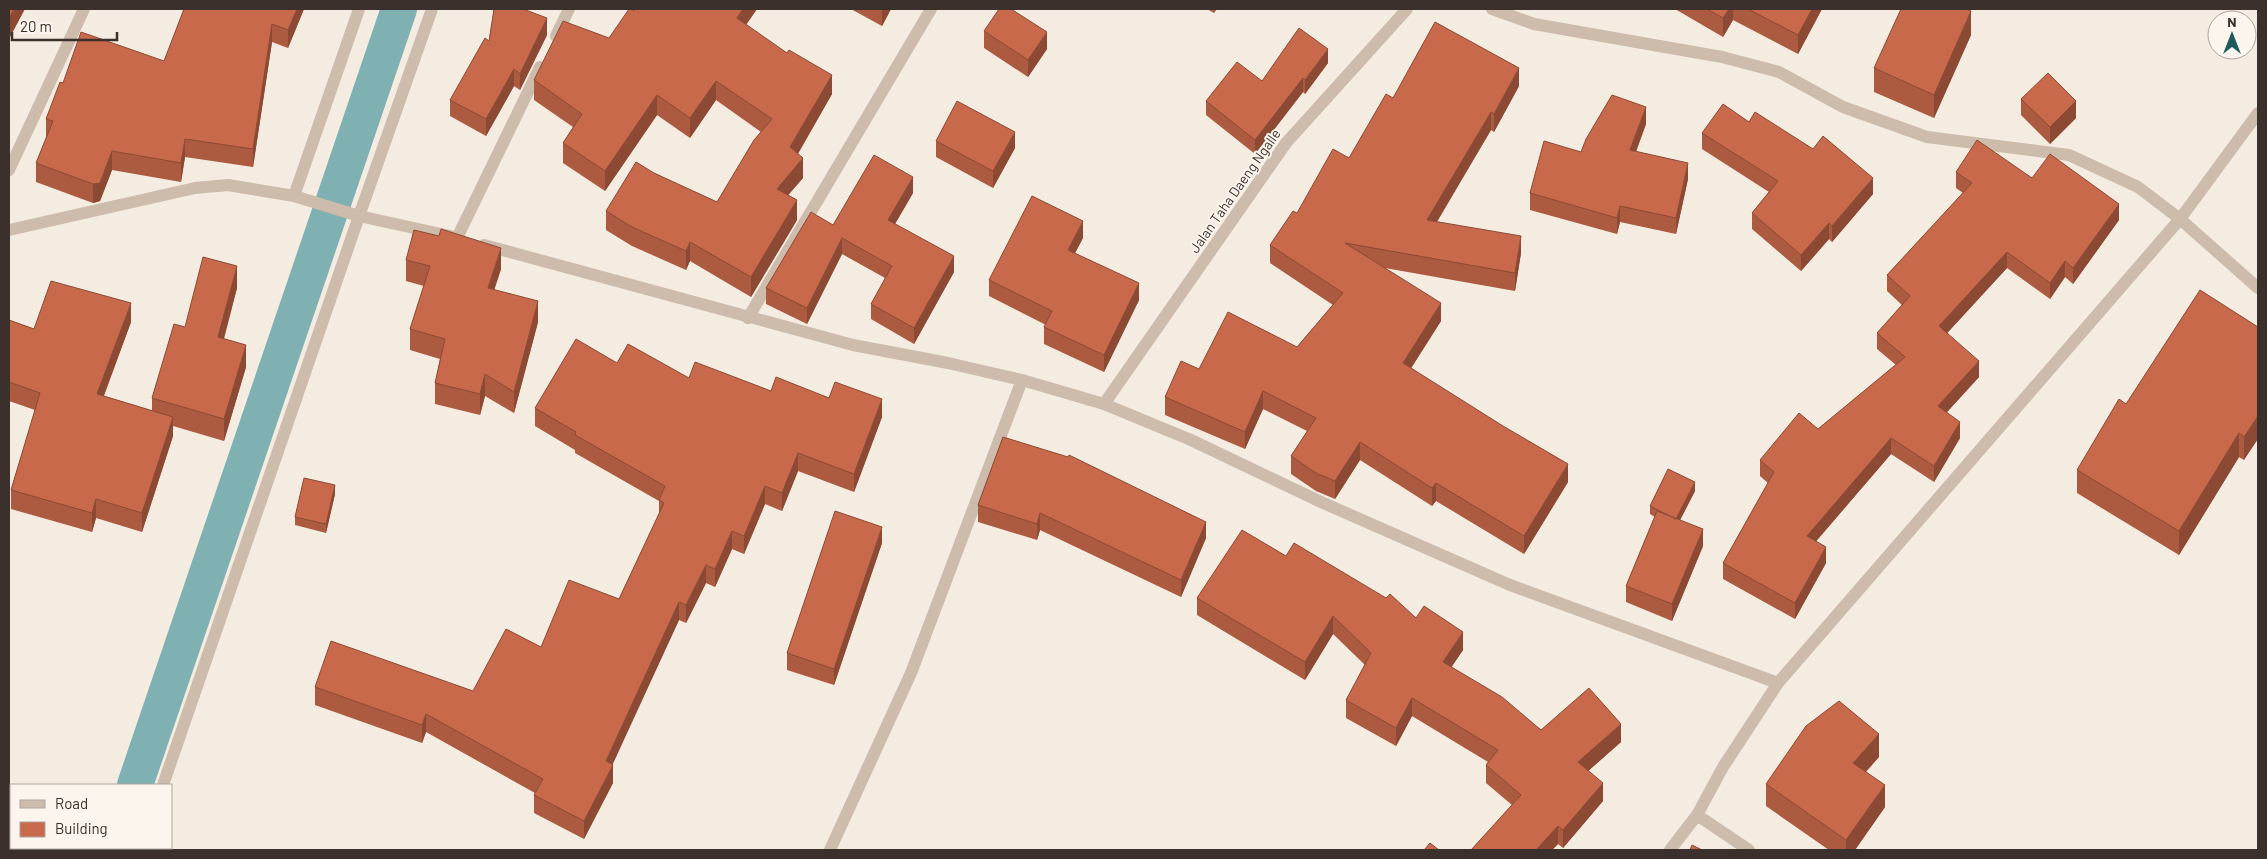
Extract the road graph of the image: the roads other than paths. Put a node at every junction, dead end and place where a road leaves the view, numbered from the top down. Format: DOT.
graph roads {
  1 [pos="84,9"];
  2 [pos="359,9"];
  3 [pos="432,9"];
  4 [pos="569,9"];
  5 [pos="931,9"];
  6 [pos="1407,9"];
  7 [pos="1492,9"];
  8 [pos="2258,113"];
  9 [pos="9,170"];
  10 [pos="300,197"];
  11 [pos="353,214"];
  12 [pos="2180,219"];
  13 [pos="9,230"];
  14 [pos="457,238"];
  15 [pos="2258,288"];
  16 [pos="748,318"];
  17 [pos="1022,380"];
  18 [pos="1104,404"];
  19 [pos="1778,683"];
  20 [pos="163,784"];
  21 [pos="1697,815"];
  22 [pos="830,850"];
  23 [pos="1670,850"];
  24 [pos="1749,850"];
  1 -- 9 [label="street"];
  2 -- 10 [label="street"];
  3 -- 11 [label="street"];
  4 -- 14 [label="street"];
  5 -- 16 [label="street"];
  6 -- 18 [label="street, Jalan Taha Daeng Ngalle"];
  7 -- 12 [label="street"];
  8 -- 12 [label="street"];
  10 -- 11 [label="street"];
  10 -- 13 [label="street"];
  11 -- 14 [label="street"];
  11 -- 20 [label="street"];
  12 -- 15 [label="street"];
  12 -- 19 [label="street"];
  14 -- 16 [label="street"];
  16 -- 17 [label="street"];
  17 -- 18 [label="street"];
  17 -- 22 [label="street"];
  18 -- 19 [label="street"];
  19 -- 21 [label="street"];
  21 -- 23 [label="street"];
  21 -- 24 [label="street"];
}
